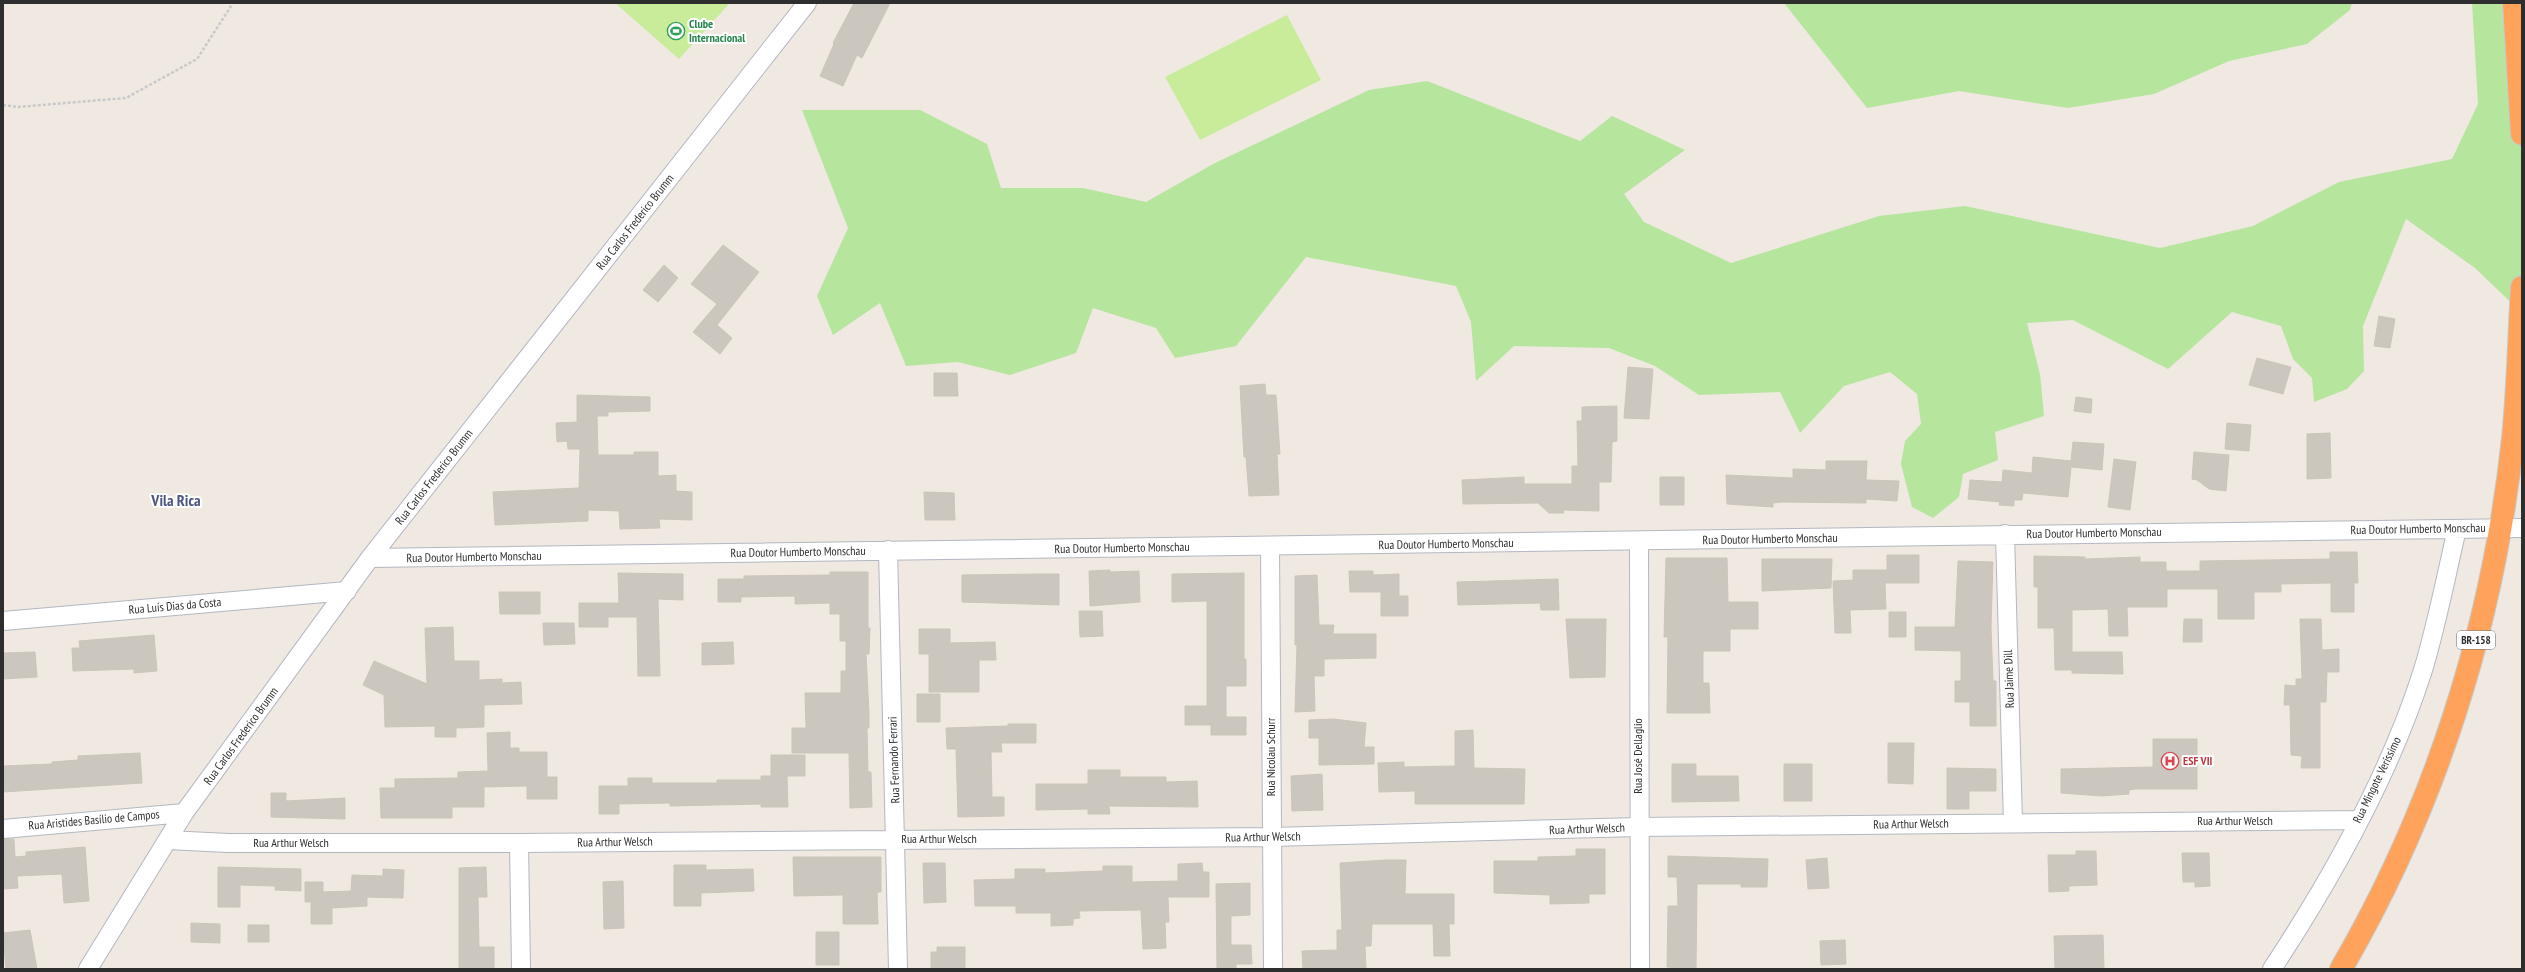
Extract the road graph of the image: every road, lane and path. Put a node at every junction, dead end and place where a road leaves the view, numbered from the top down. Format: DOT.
graph roads {
  1 [pos="233,3"];
  2 [pos="807,3"];
  3 [pos="2514,3"];
  4 [pos="3,105"];
  5 [pos="2522,134"];
  6 [pos="2522,287"];
  7 [pos="2500,528"];
  8 [pos="2522,528"];
  9 [pos="2457,529"];
  10 [pos="2005,534"];
  11 [pos="1639,542"];
  12 [pos="1270,546"];
  13 [pos="888,550"];
  14 [pos="370,558"];
  15 [pos="347,591"];
  16 [pos="3,621"];
  17 [pos="184,813"];
  18 [pos="2358,820"];
  19 [pos="2013,823"];
  20 [pos="1638,827"];
  21 [pos="3,828"];
  22 [pos="1271,837"];
  23 [pos="896,839"];
  24 [pos="168,840"];
  25 [pos="519,843"];
  26 [pos="88,969"];
  27 [pos="521,969"];
  28 [pos="898,969"];
  29 [pos="1273,969"];
  30 [pos="1640,969"];
  31 [pos="2272,969"];
  32 [pos="2341,969"];
  1 -- 4 [label="path"];
  2 -- 14 [label="street, Rua Carlos Frederico Brumm"];
  3 -- 5 [label="highway"];
  6 -- 7 [label="highway, BR-158"];
  7 -- 8 [label="street, Rua Doutor Humberto Monschau"];
  7 -- 9 [label="street, Rua Doutor Humberto Monschau"];
  7 -- 32 [label="highway, BR-158"];
  9 -- 10 [label="street, Rua Doutor Humberto Monschau"];
  9 -- 18 [label="street, Rua Mingote Veríssimo"];
  10 -- 11 [label="street, Rua Doutor Humberto Monschau"];
  10 -- 19 [label="street, Rua Jaime Dill"];
  11 -- 12 [label="street, Rua Doutor Humberto Monschau"];
  11 -- 20 [label="street, Rua José Dellaglio"];
  12 -- 13 [label="street, Rua Doutor Humberto Monschau"];
  12 -- 22 [label="street, Rua Nicolau Schurr"];
  13 -- 14 [label="street, Rua Doutor Humberto Monschau"];
  13 -- 23 [label="street, Rua Fernando Ferrari"];
  14 -- 15 [label="street, Rua Carlos Frederico Brumm"];
  15 -- 16 [label="street, Rua Luís Dias da Costa"];
  15 -- 17 [label="street, Rua Carlos Frederico Brumm"];
  17 -- 21 [label="street, Rua Aristides Basílio de Campos"];
  17 -- 24 [label="street, Rua Carlos Frederico Brumm"];
  18 -- 19 [label="street, Rua Arthur Welsch"];
  18 -- 31 [label="street, Rua Mingote Veríssimo"];
  19 -- 20 [label="street, Rua Arthur Welsch"];
  20 -- 22 [label="street, Rua Arthur Welsch"];
  20 -- 30 [label="street, Rua José Dellaglio"];
  22 -- 23 [label="street, Rua Arthur Welsch"];
  22 -- 29 [label="street, Rua Nicolau Schurr"];
  23 -- 25 [label="street, Rua Arthur Welsch"];
  23 -- 28 [label="street, Rua Fernando Ferrari"];
  24 -- 25 [label="street, Rua Arthur Welsch"];
  24 -- 26 [label="street, Rua Carlos Frederico Brumm"];
  25 -- 27 [label="street"];
}
